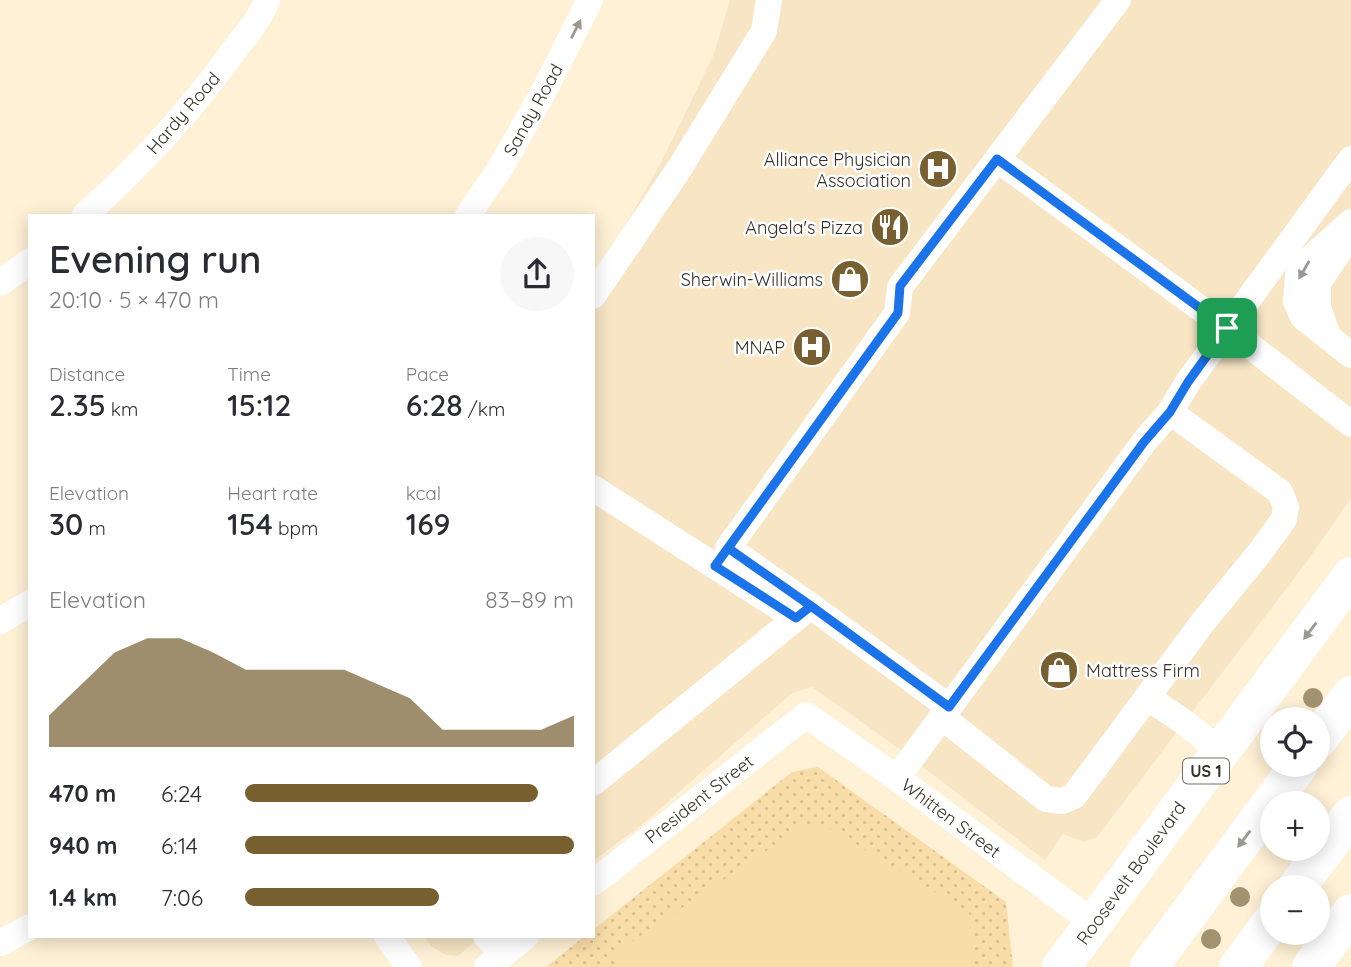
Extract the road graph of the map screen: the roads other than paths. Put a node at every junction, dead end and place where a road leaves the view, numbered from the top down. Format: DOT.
graph roads {
  1 [pos="268,0"];
  2 [pos="590,0"];
  3 [pos="769,0"];
  4 [pos="1118,0"];
  5 [pos="997,159"];
  6 [pos="1351,159"];
  7 [pos="86,214"];
  8 [pos="469,214"];
  9 [pos="1351,222"];
  10 [pos="1351,234"];
  11 [pos="28,262"];
  12 [pos="0,283"];
  13 [pos="595,293"];
  14 [pos="1227,328"];
  15 [pos="1329,338"];
  16 [pos="1351,355"];
  17 [pos="1170,412"];
  18 [pos="1351,424"];
  19 [pos="595,489"];
  20 [pos="721,557"];
  21 [pos="1351,576"];
  22 [pos="28,604"];
  23 [pos="803,612"];
  24 [pos="0,621"];
  25 [pos="1351,695"];
  26 [pos="1147,697"];
  27 [pos="945,712"];
  28 [pos="806,715"];
  29 [pos="1330,724"];
  30 [pos="1221,751"];
  31 [pos="1290,777"];
  32 [pos="595,778"];
  33 [pos="897,778"];
  34 [pos="1351,815"];
  35 [pos="1351,851"];
  36 [pos="1306,875"];
  37 [pos="1323,875"];
  38 [pos="595,881"];
  39 [pos="1351,913"];
  40 [pos="1094,923"];
  41 [pos="28,928"];
  42 [pos="1260,937"];
  43 [pos="388,938"];
  44 [pos="522,938"];
  45 [pos="0,943"];
  46 [pos="492,952"];
  47 [pos="410,967"];
  48 [pos="1061,967"];
  49 [pos="1149,967"];
  50 [pos="1238,967"];
  51 [pos="1311,967"];
  1 -- 7 [label="street, Hardy Road"];
  8 -- 2 [label="street, Sandy Road, one-way"];
  3 -- 13 [label="street"];
  4 -- 5 [label="street"];
  5 -- 14 [label="street"];
  5 -- 20 [label="street"];
  6 -- 14 [label="street"];
  9 -- 15 [label="street, one-way"];
  10 -- 15 [label="street"];
  11 -- 12 [label="street"];
  14 -- 17 [label="street"];
  14 -- 18 [label="street"];
  15 -- 16 [label="street"];
  17 -- 26 [label="street"];
  17 -- 27 [label="street"];
  19 -- 20 [label="street"];
  20 -- 23 [label="street"];
  21 -- 30 [label="highway, Roosevelt Boulevard / US 1, one-way"];
  22 -- 24 [label="street"];
  23 -- 27 [label="street"];
  23 -- 32 [label="street"];
  25 -- 29 [label="highway"];
  26 -- 27 [label="street"];
  26 -- 30 [label="street"];
  27 -- 33 [label="street"];
  28 -- 33 [label="street, Whitten Street"];
  28 -- 38 [label="street, President Street"];
  30 -- 40 [label="highway, Roosevelt Boulevard / US 1"];
  31 -- 49 [label="highway, one-way"];
  33 -- 40 [label="street, Whitten Street"];
  34 -- 36 [label="highway"];
  35 -- 37 [label="highway"];
  39 -- 51 [label="highway"];
  40 -- 48 [label="highway, Roosevelt Boulevard / US 1"];
  41 -- 45 [label="street"];
  42 -- 50 [label="highway"];
  43 -- 47 [label="street"];
  44 -- 46 [label="street"];
}
